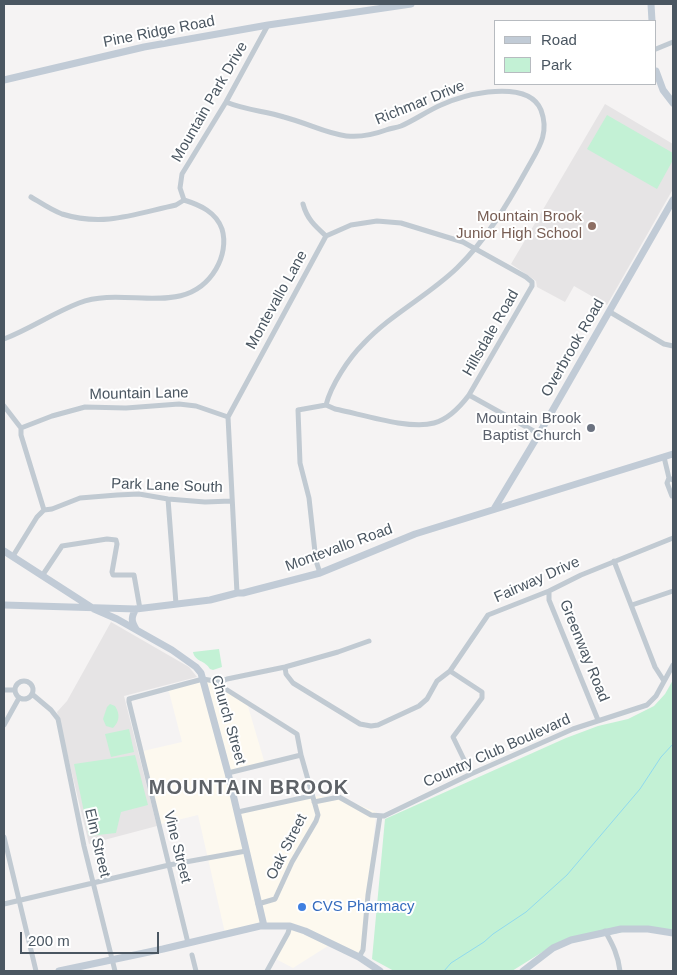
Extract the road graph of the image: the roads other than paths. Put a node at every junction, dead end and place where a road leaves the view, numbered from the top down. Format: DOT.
graph roads {
  1 [pos="411,4"];
  2 [pos="651,4"];
  3 [pos="652,20"];
  4 [pos="268,25"];
  5 [pos="673,42"];
  6 [pos="657,49"];
  7 [pos="657,74"];
  8 [pos="4,80"];
  9 [pos="226,102"];
  10 [pos="673,103"];
  11 [pos="31,197"];
  12 [pos="184,200"];
  13 [pos="673,200"];
  14 [pos="303,204"];
  15 [pos="326,236"];
  16 [pos="475,248"];
  17 [pos="610,312"];
  18 [pos="4,339"];
  19 [pos="673,346"];
  20 [pos="469,395"];
  21 [pos="326,405"];
  22 [pos="4,406"];
  23 [pos="228,417"];
  24 [pos="21,428"];
  25 [pos="540,434"];
  26 [pos="673,454"];
  27 [pos="664,457"];
  28 [pos="671,479"];
  29 [pos="672,496"];
  30 [pos="168,499"];
  31 [pos="231,501"];
  32 [pos="494,509"];
  33 [pos="44,510"];
  34 [pos="673,538"];
  35 [pos="4,551"];
  36 [pos="13,556"];
  37 [pos="614,561"];
  38 [pos="320,573"];
  39 [pos="42,576"];
  40 [pos="64,590"];
  41 [pos="549,590"];
  42 [pos="673,591"];
  43 [pos="237,593"];
  44 [pos="176,604"];
  45 [pos="632,605"];
  46 [pos="4,606"];
  47 [pos="59,606"];
  48 [pos="94,609"];
  49 [pos="138,609"];
  50 [pos="138,630"];
  51 [pos="369,641"];
  52 [pos="673,665"];
  53 [pos="285,667"];
  54 [pos="450,672"];
  55 [pos="203,680"];
  56 [pos="664,681"];
  57 [pos="220,682"];
  58 [pos="4,690"];
  59 [pos="15,690"];
  60 [pos="32,694"];
  61 [pos="20,698"];
  62 [pos="598,720"];
  63 [pos="4,726"];
  64 [pos="300,755"];
  65 [pos="228,773"];
  66 [pos="471,774"];
  67 [pos="311,796"];
  68 [pos="314,802"];
  69 [pos="238,812"];
  70 [pos="380,816"];
  71 [pos="4,837"];
  72 [pos="246,851"];
  73 [pos="169,865"];
  74 [pos="93,883"];
  75 [pos="19,901"];
  76 [pos="4,904"];
  77 [pos="258,904"];
  78 [pos="264,926"];
  79 [pos="290,926"];
  80 [pos="605,931"];
  81 [pos="673,933"];
  82 [pos="188,943"];
  83 [pos="192,955"];
  84 [pos="359,957"];
  85 [pos="113,960"];
  86 [pos="36,971"];
  87 [pos="59,971"];
  88 [pos="115,971"];
  89 [pos="196,971"];
  90 [pos="267,971"];
  91 [pos="380,971"];
  92 [pos="523,971"];
  93 [pos="620,971"];
  1 -- 4 [label="street, Pine Ridge Road"];
  2 -- 3 [label="street"];
  4 -- 8 [label="street, Pine Ridge Road"];
  4 -- 9 [label="street, Mountain Park Drive"];
  5 -- 6 [label="street"];
  7 -- 10 [label="street"];
  9 -- 12 [label="street, Mountain Park Drive"];
  9 -- 16 [label="street, Richmar Drive"];
  11 -- 12 [label="street"];
  12 -- 18 [label="street"];
  13 -- 17 [label="street, Overbrook Road"];
  14 -- 15 [label="street"];
  15 -- 16 [label="street"];
  15 -- 23 [label="street, Montevallo Lane"];
  16 -- 20 [label="street, Hillsdale Road"];
  16 -- 21 [label="street, Richmar Drive"];
  17 -- 19 [label="street"];
  17 -- 25 [label="street, Overbrook Road"];
  20 -- 21 [label="street"];
  20 -- 25 [label="street"];
  21 -- 38 [label="street"];
  22 -- 24 [label="street"];
  23 -- 24 [label="street, Mountain Lane"];
  23 -- 31 [label="street"];
  24 -- 33 [label="street"];
  25 -- 32 [label="street, Overbrook Road"];
  26 -- 27 [label="street, Montevallo Road"];
  27 -- 28 [label="street"];
  27 -- 32 [label="street, Montevallo Road"];
  28 -- 29 [label="street"];
  30 -- 31 [label="street, Park Lane South"];
  30 -- 33 [label="street, Park Lane South"];
  30 -- 44 [label="street"];
  31 -- 43 [label="street"];
  32 -- 38 [label="street, Montevallo Road"];
  33 -- 36 [label="street"];
  34 -- 37 [label="street, Fairway Drive"];
  35 -- 36 [label="street"];
  36 -- 39 [label="street"];
  37 -- 41 [label="street, Fairway Drive"];
  37 -- 45 [label="street"];
  38 -- 43 [label="street, Montevallo Road"];
  39 -- 40 [label="street"];
  39 -- 49 [label="street"];
  40 -- 47 [label="street"];
  40 -- 48 [label="street"];
  41 -- 54 [label="street, Fairway Drive"];
  41 -- 62 [label="street, Greenway Road"];
  42 -- 45 [label="street"];
  43 -- 44 [label="street, Montevallo Road"];
  44 -- 49 [label="street, Montevallo Road"];
  45 -- 56 [label="street"];
  46 -- 47 [label="street, Montevallo Road"];
  47 -- 48 [label="street, Montevallo Road"];
  48 -- 49 [label="street, Montevallo Road"];
  48 -- 50 [label="street, Church Street"];
  49 -- 50 [label="street"];
  50 -- 55 [label="street, Church Street"];
  51 -- 53 [label="street"];
  52 -- 56 [label="street, Country Club Boulevard"];
  53 -- 54 [label="street, Fairway Drive"];
  53 -- 57 [label="street"];
  54 -- 66 [label="street"];
  55 -- 57 [label="street"];
  55 -- 65 [label="street, Church Street"];
  55 -- 73 [label="street, Vine Street"];
  56 -- 62 [label="street, Country Club Boulevard"];
  57 -- 64 [label="street, Oak Street"];
  58 -- 59 [label="street"];
  59 -- 60 [label="street"];
  59 -- 61 [label="street"];
  60 -- 61 [label="street"];
  60 -- 74 [label="street, Elm Street"];
  61 -- 63 [label="street"];
  62 -- 66 [label="street, Country Club Boulevard"];
  64 -- 65 [label="street"];
  64 -- 67 [label="street, Oak Street"];
  65 -- 69 [label="street, Church Street"];
  66 -- 70 [label="street, Country Club Boulevard"];
  67 -- 68 [label="street, Oak Street"];
  67 -- 69 [label="street"];
  68 -- 70 [label="street"];
  68 -- 77 [label="street, Oak Street"];
  69 -- 72 [label="street, Church Street"];
  70 -- 84 [label="street"];
  71 -- 75 [label="street"];
  72 -- 73 [label="street"];
  72 -- 77 [label="street, Church Street"];
  73 -- 74 [label="street"];
  73 -- 82 [label="street, Vine Street"];
  74 -- 75 [label="street"];
  74 -- 85 [label="street, Elm Street"];
  75 -- 76 [label="street"];
  75 -- 86 [label="street"];
  77 -- 78 [label="street, Church Street"];
  78 -- 79 [label="street"];
  78 -- 82 [label="street"];
  79 -- 84 [label="street"];
  79 -- 90 [label="street"];
  80 -- 81 [label="street"];
  80 -- 92 [label="street"];
  80 -- 93 [label="street"];
  82 -- 85 [label="street"];
  83 -- 89 [label="street"];
  84 -- 91 [label="street"];
  85 -- 87 [label="street"];
  85 -- 88 [label="street, Elm Street"];
}
